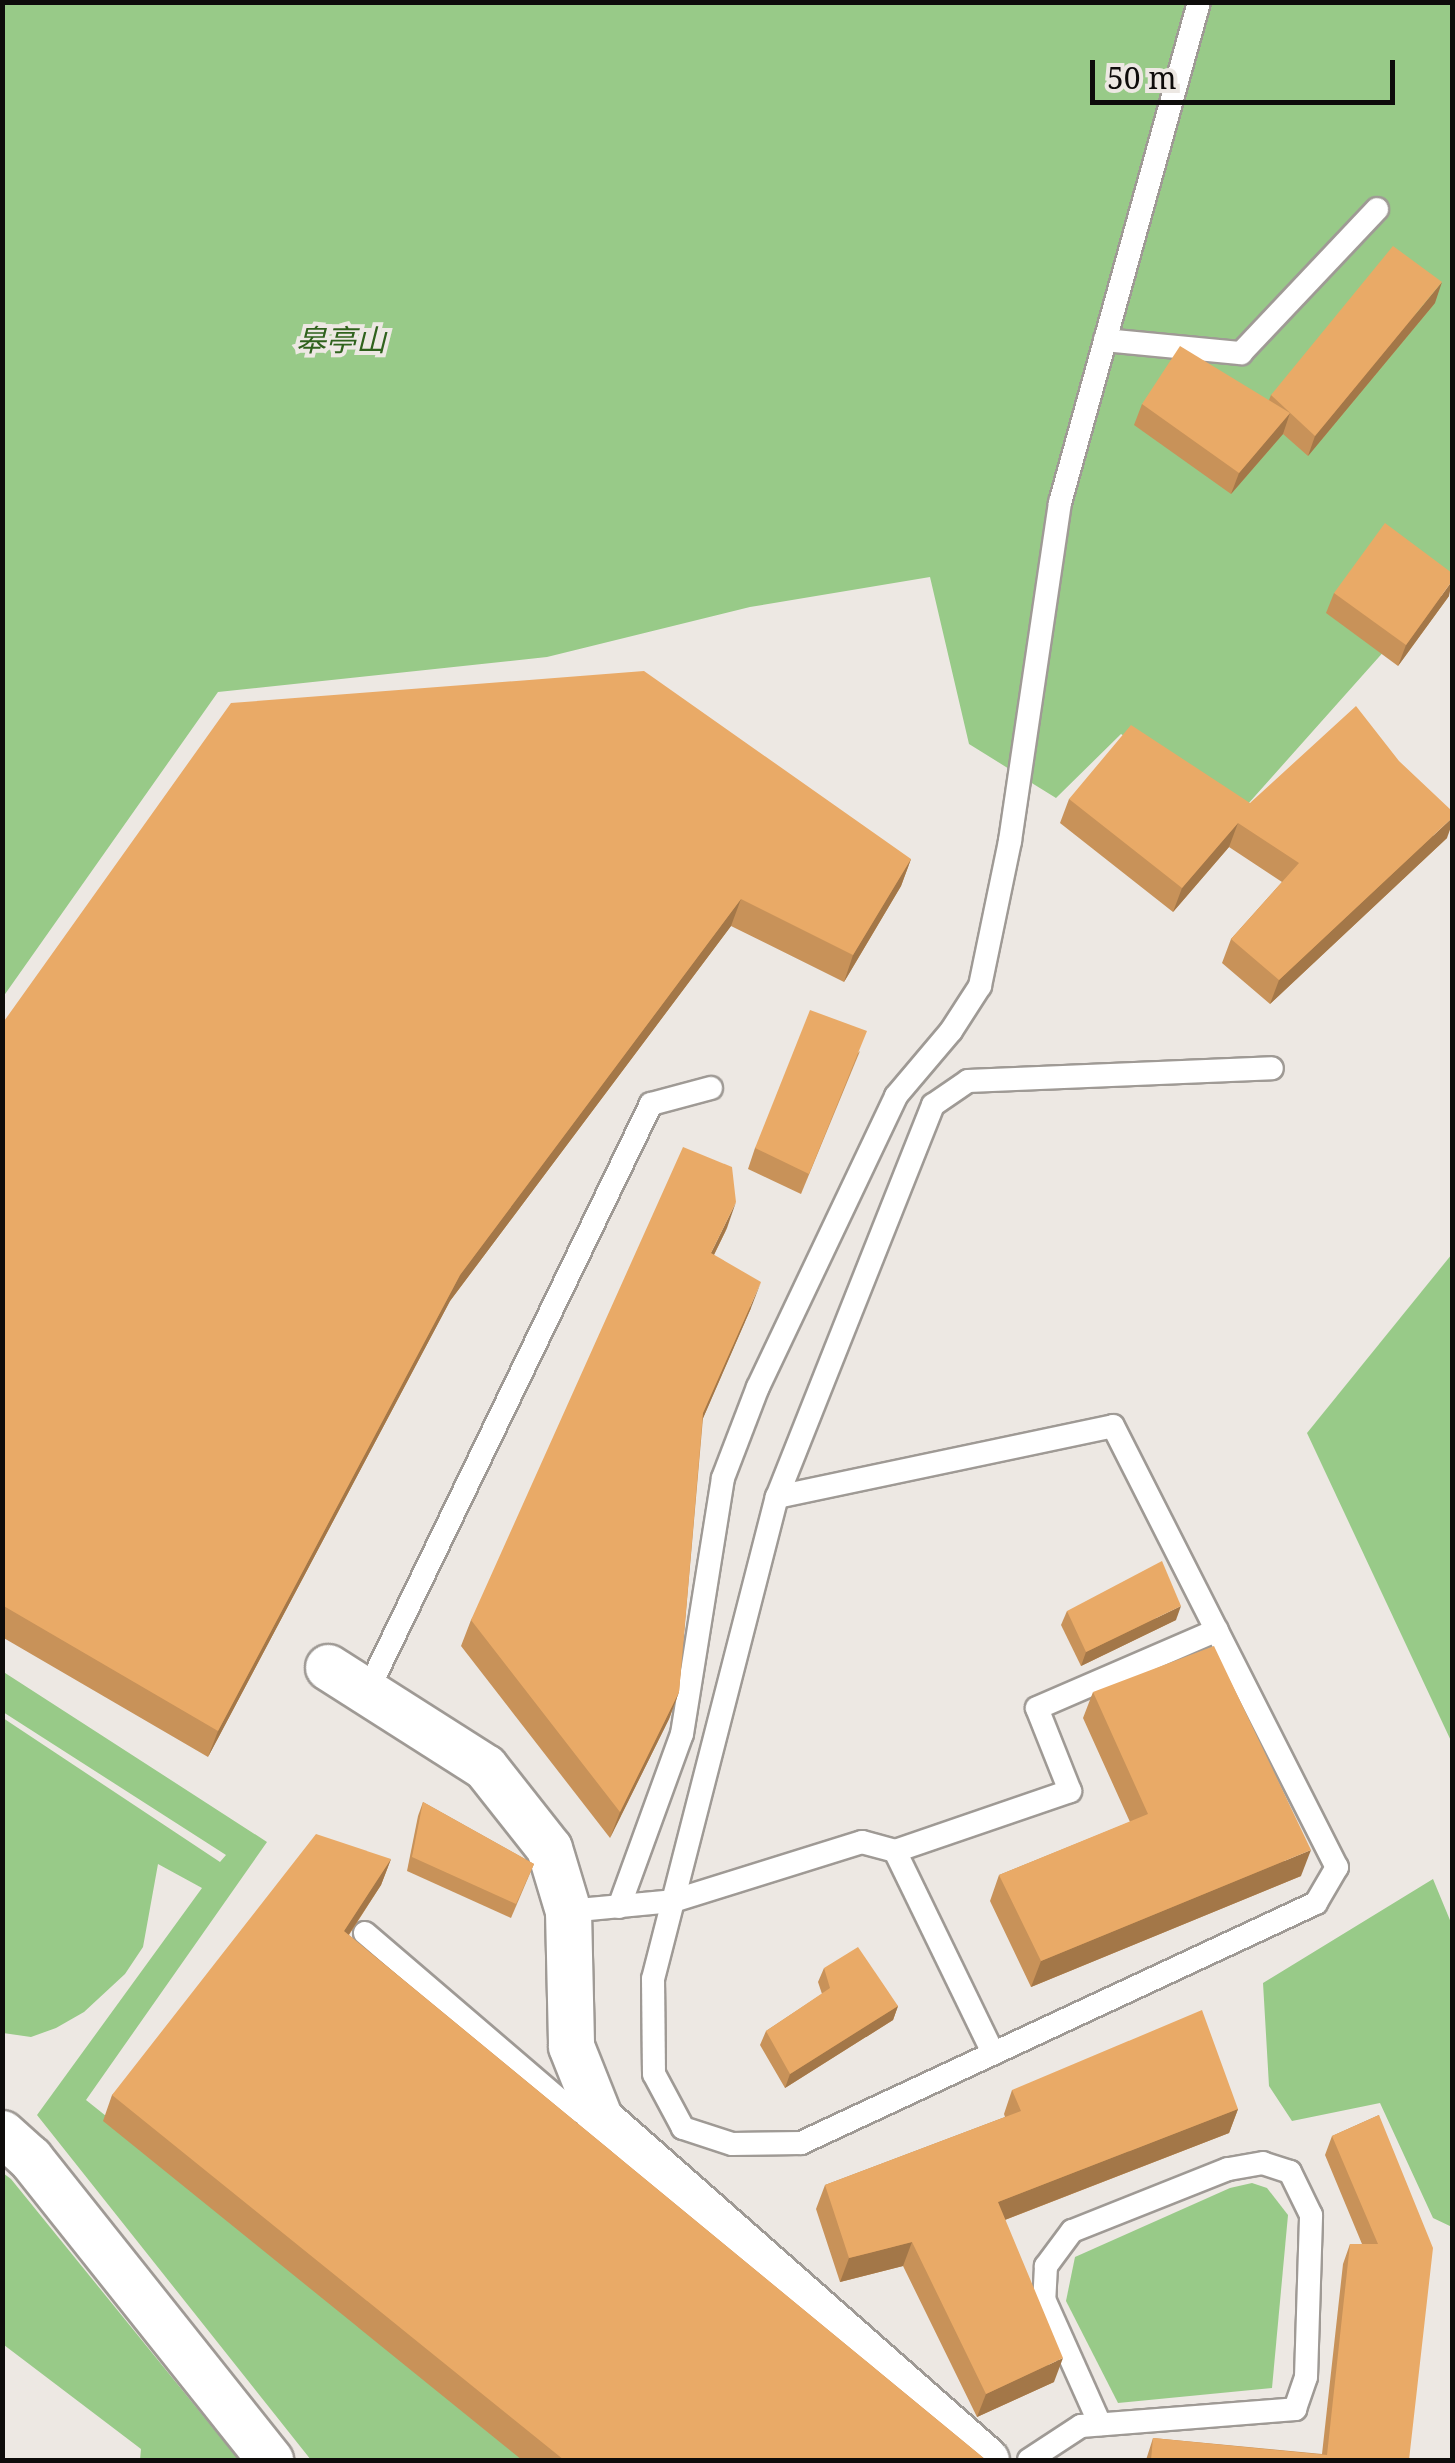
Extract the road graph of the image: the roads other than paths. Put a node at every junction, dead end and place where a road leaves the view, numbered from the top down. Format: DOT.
graph roads {
  1 [pos="1199,2"];
  2 [pos="1377,209"];
  3 [pos="1106,340"];
  4 [pos="1272,1068"];
  5 [pos="711,1088"];
  6 [pos="777,1497"];
  7 [pos="1216,1630"];
  8 [pos="328,1667"];
  9 [pos="367,1692"];
  10 [pos="895,1851"];
  11 [pos="673,1901"];
  12 [pos="619,1907"];
  13 [pos="568,1912"];
  14 [pos="365,1933"];
  15 [pos="994,2053"];
  16 [pos="600,2119"];
  17 [pos="2,2132"];
  18 [pos="1100,2424"];
  19 [pos="1056,2453"];
  20 [pos="270,2460"];
  21 [pos="986,2460"];
  22 [pos="1029,2460"];
  1 -- 3 [label="lane"];
  2 -- 3 [label="lane"];
  3 -- 12 [label="lane"];
  4 -- 6 [label="lane"];
  5 -- 9 [label="lane"];
  6 -- 7 [label="lane"];
  6 -- 11 [label="lane"];
  7 -- 10 [label="lane"];
  7 -- 15 [label="lane"];
  8 -- 9 [label="street"];
  9 -- 13 [label="street"];
  10 -- 11 [label="lane"];
  10 -- 15 [label="lane"];
  11 -- 12 [label="lane"];
  11 -- 15 [label="lane"];
  12 -- 13 [label="lane"];
  13 -- 16 [label="street"];
  14 -- 16 [label="lane"];
  16 -- 21 [label="street"];
  17 -- 20 [label="street"];
  18 -- 18 [label="lane"];
  18 -- 19 [label="lane"];
  19 -- 22 [label="lane"];
}
